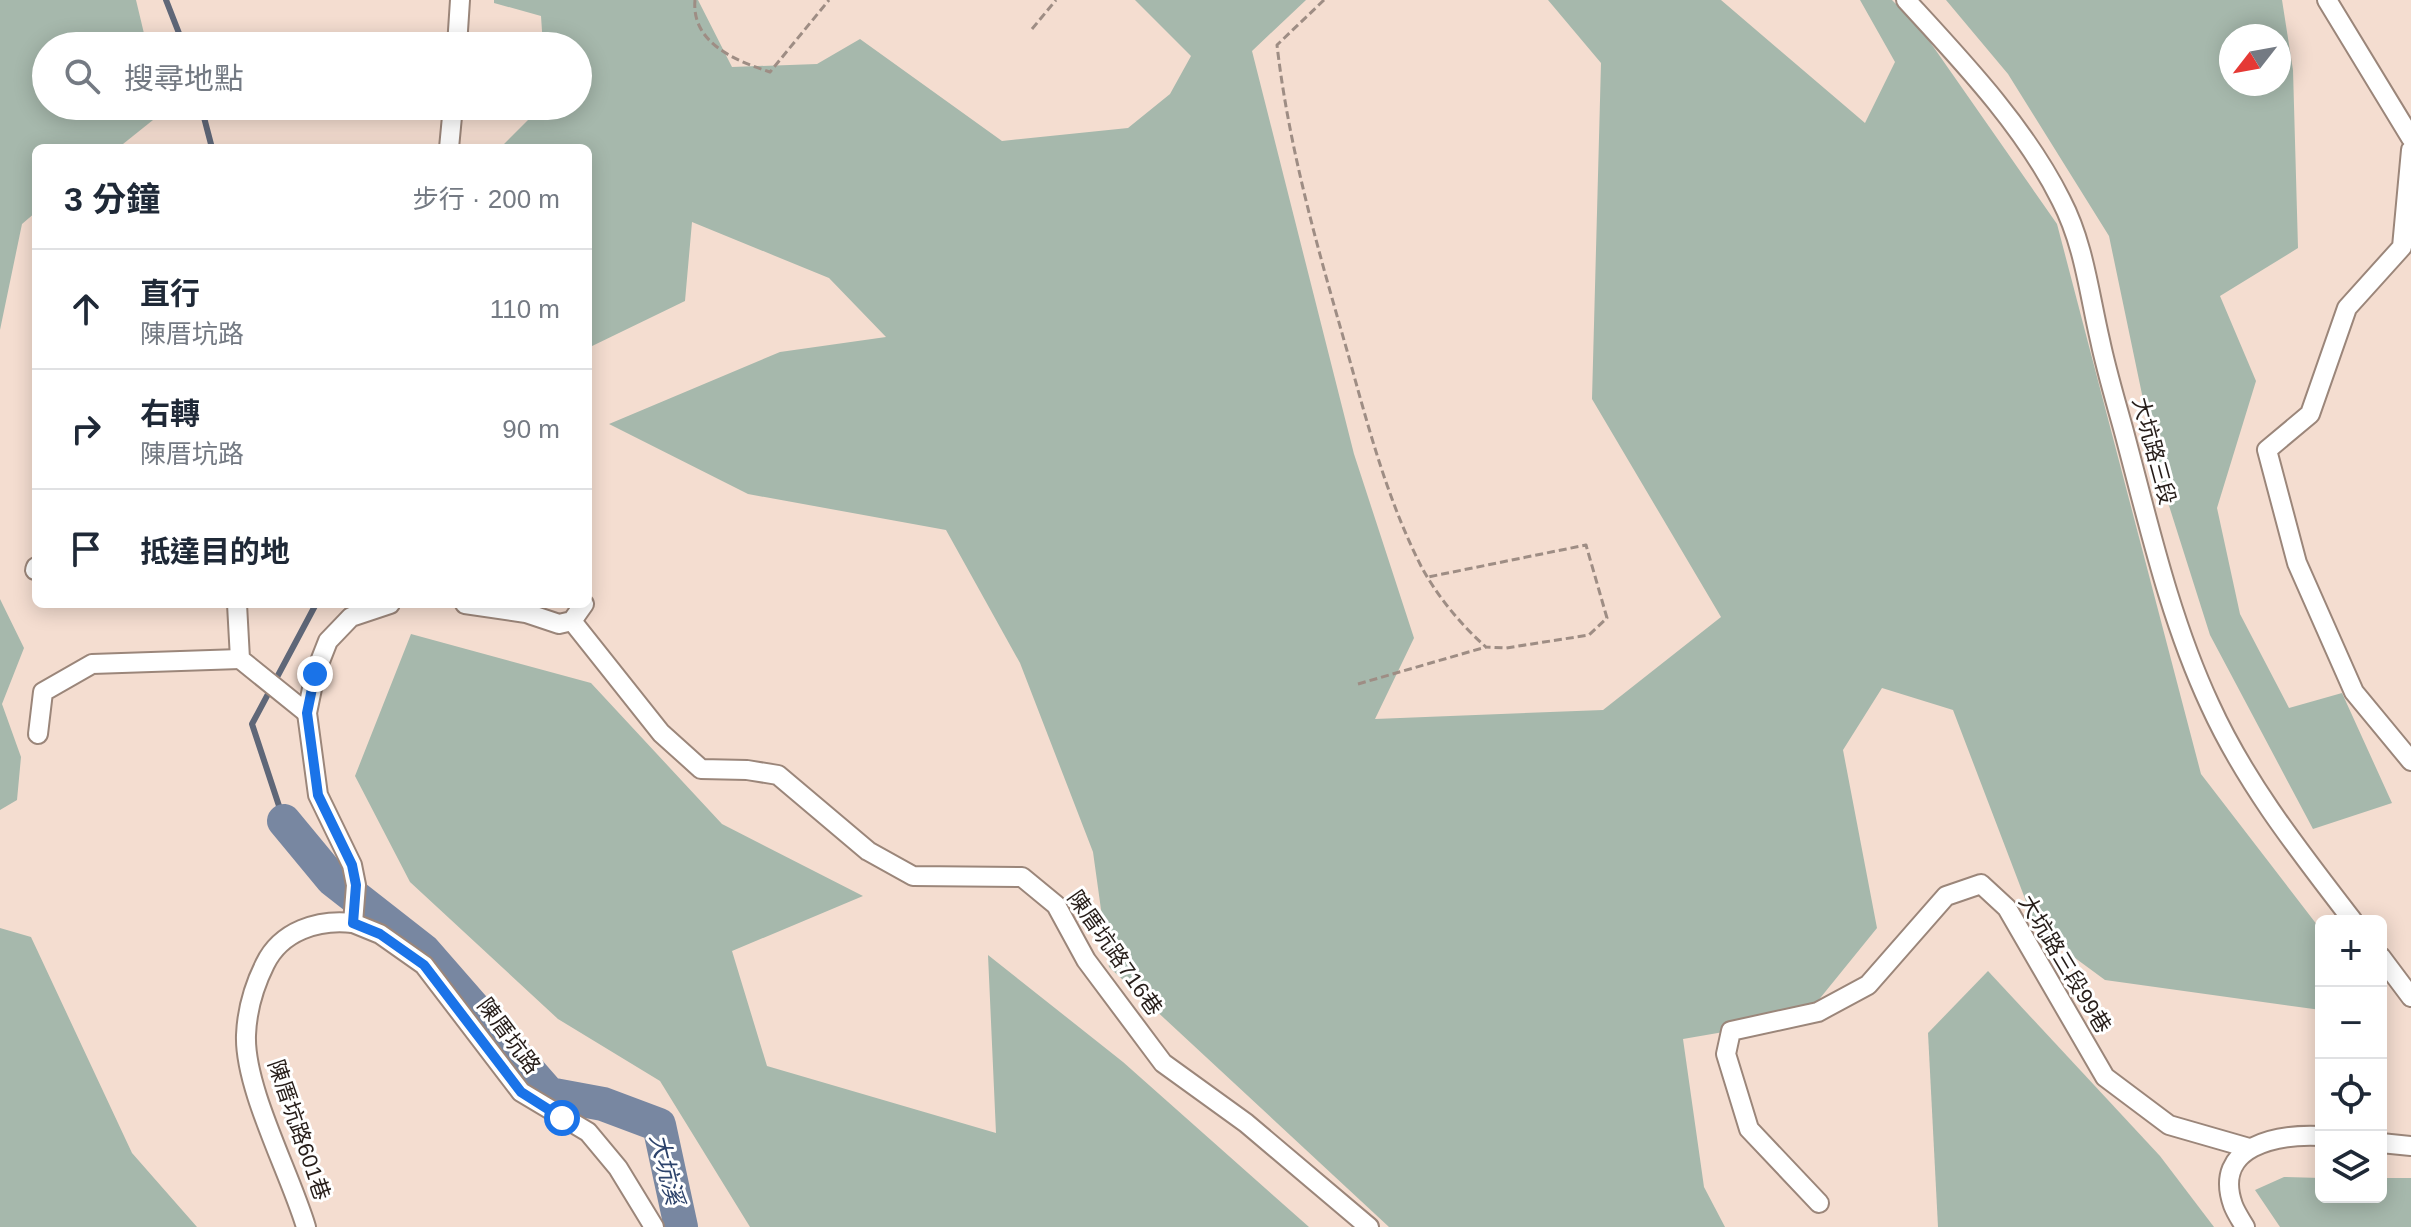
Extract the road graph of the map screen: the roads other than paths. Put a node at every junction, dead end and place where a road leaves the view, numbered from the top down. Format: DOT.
graph roads {
  1 [pos="460,0"];
  2 [pos="1906,0"];
  3 [pos="2327,0"];
  4 [pos="458,32"];
  5 [pos="452,120"];
  6 [pos="2411,138"];
  7 [pos="449,144"];
  8 [pos="2411,150"];
  9 [pos="238,608"];
  10 [pos="378,608"];
  11 [pos="492,608"];
  12 [pos="581,608"];
  13 [pos="572,621"];
  14 [pos="246,664"];
  15 [pos="307,713"];
  16 [pos="38,734"];
  17 [pos="2411,761"];
  18 [pos="2348,915"];
  19 [pos="353,920"];
  20 [pos="2387,965"];
  21 [pos="2411,997"];
  22 [pos="2315,1136"];
  23 [pos="2387,1144"];
  24 [pos="2411,1146"];
  25 [pos="2249,1148"];
  26 [pos="1819,1203"];
  27 [pos="306,1227"];
  28 [pos="654,1227"];
  29 [pos="1369,1227"];
  30 [pos="2245,1227"];
  1 -- 4 [label="street"];
  2 -- 18 [label="street, 大坑路三段"];
  3 -- 6 [label="street"];
  5 -- 7 [label="street"];
  8 -- 17 [label="street"];
  9 -- 14 [label="street"];
  10 -- 15 [label="street"];
  11 -- 13 [label="street"];
  12 -- 13 [label="street"];
  13 -- 29 [label="street, 陳厝坑路716巷"];
  14 -- 15 [label="street"];
  14 -- 16 [label="street"];
  15 -- 19 [label="street"];
  19 -- 27 [label="street, 陳厝坑路601巷"];
  19 -- 28 [label="street, 陳厝坑路"];
  20 -- 21 [label="street"];
  22 -- 25 [label="street"];
  23 -- 24 [label="street"];
  25 -- 26 [label="street, 大坑路三段99巷"];
  25 -- 30 [label="street"];
}
